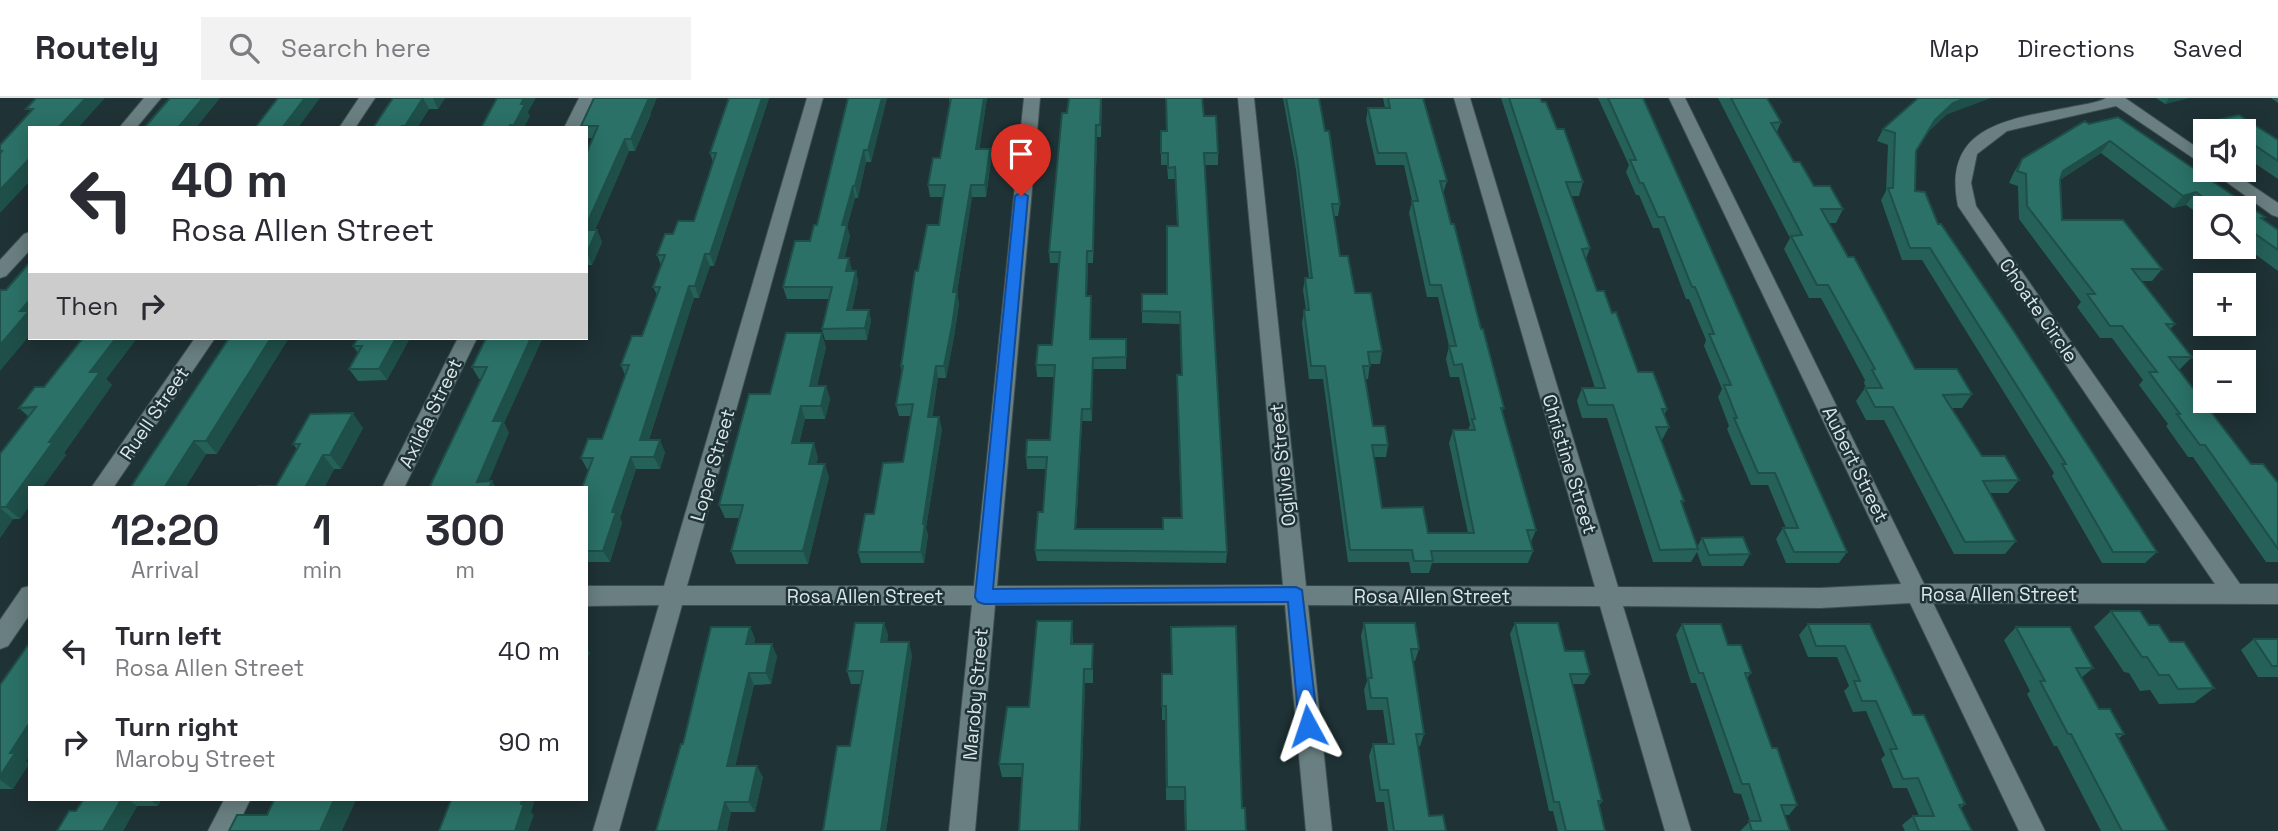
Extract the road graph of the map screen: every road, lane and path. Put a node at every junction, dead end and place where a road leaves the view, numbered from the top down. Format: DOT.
graph roads {
  1 [pos="153,98"];
  2 [pos="367,98"];
  3 [pos="587,98"];
  4 [pos="815,98"];
  5 [pos="1031,98"];
  6 [pos="1246,98"];
  7 [pos="1462,98"];
  8 [pos="1677,98"];
  9 [pos="2117,100"];
  10 [pos="129,126"];
  11 [pos="348,126"];
  12 [pos="573,126"];
  13 [pos="2193,153"];
  14 [pos="2236,182"];
  15 [pos="2278,211"];
  16 [pos="28,240"];
  17 [pos="0,272"];
  18 [pos="204,340"];
  19 [pos="466,340"];
  20 [pos="103,486"];
  21 [pos="394,486"];
  22 [pos="1919,593"];
  23 [pos="2234,594"];
  24 [pos="2278,594"];
  25 [pos="676,595"];
  26 [pos="1296,595"];
  27 [pos="588,596"];
  28 [pos="984,597"];
  29 [pos="1610,597"];
  30 [pos="28,598"];
  31 [pos="0,639"];
  32 [pos="236,801"];
  33 [pos="221,831"];
  34 [pos="606,831"];
  35 [pos="962,831"];
  36 [pos="1319,831"];
  37 [pos="1678,831"];
  38 [pos="2032,831"];
  1 -- 10 [label="street"];
  2 -- 11 [label="street"];
  3 -- 12 [label="street"];
  4 -- 25 [label="street, Loper Street"];
  5 -- 28 [label="street, Maroby Street"];
  6 -- 26 [label="street, Ogilvie Street"];
  7 -- 29 [label="street, Christine Street"];
  8 -- 22 [label="street, Aubert Street"];
  9 -- 13 [label="street"];
  9 -- 23 [label="street, Choate Circle"];
  14 -- 15 [label="street"];
  16 -- 17 [label="street"];
  18 -- 20 [label="street, Ruell Street"];
  19 -- 21 [label="street, Axilda Street"];
  22 -- 23 [label="street, Rosa Allen Street"];
  22 -- 29 [label="street, Rosa Allen Street"];
  22 -- 38 [label="street, Aubert Street"];
  23 -- 24 [label="street, Rosa Allen Street"];
  25 -- 27 [label="street, Rosa Allen Street"];
  25 -- 28 [label="street, Rosa Allen Street"];
  25 -- 34 [label="street, Loper Street"];
  26 -- 28 [label="street, Rosa Allen Street"];
  26 -- 29 [label="street, Rosa Allen Street"];
  26 -- 36 [label="street, Ogilvie Street"];
  28 -- 35 [label="street, Maroby Street"];
  29 -- 37 [label="street, Christine Street"];
  30 -- 31 [label="street"];
  32 -- 33 [label="street"];
}
